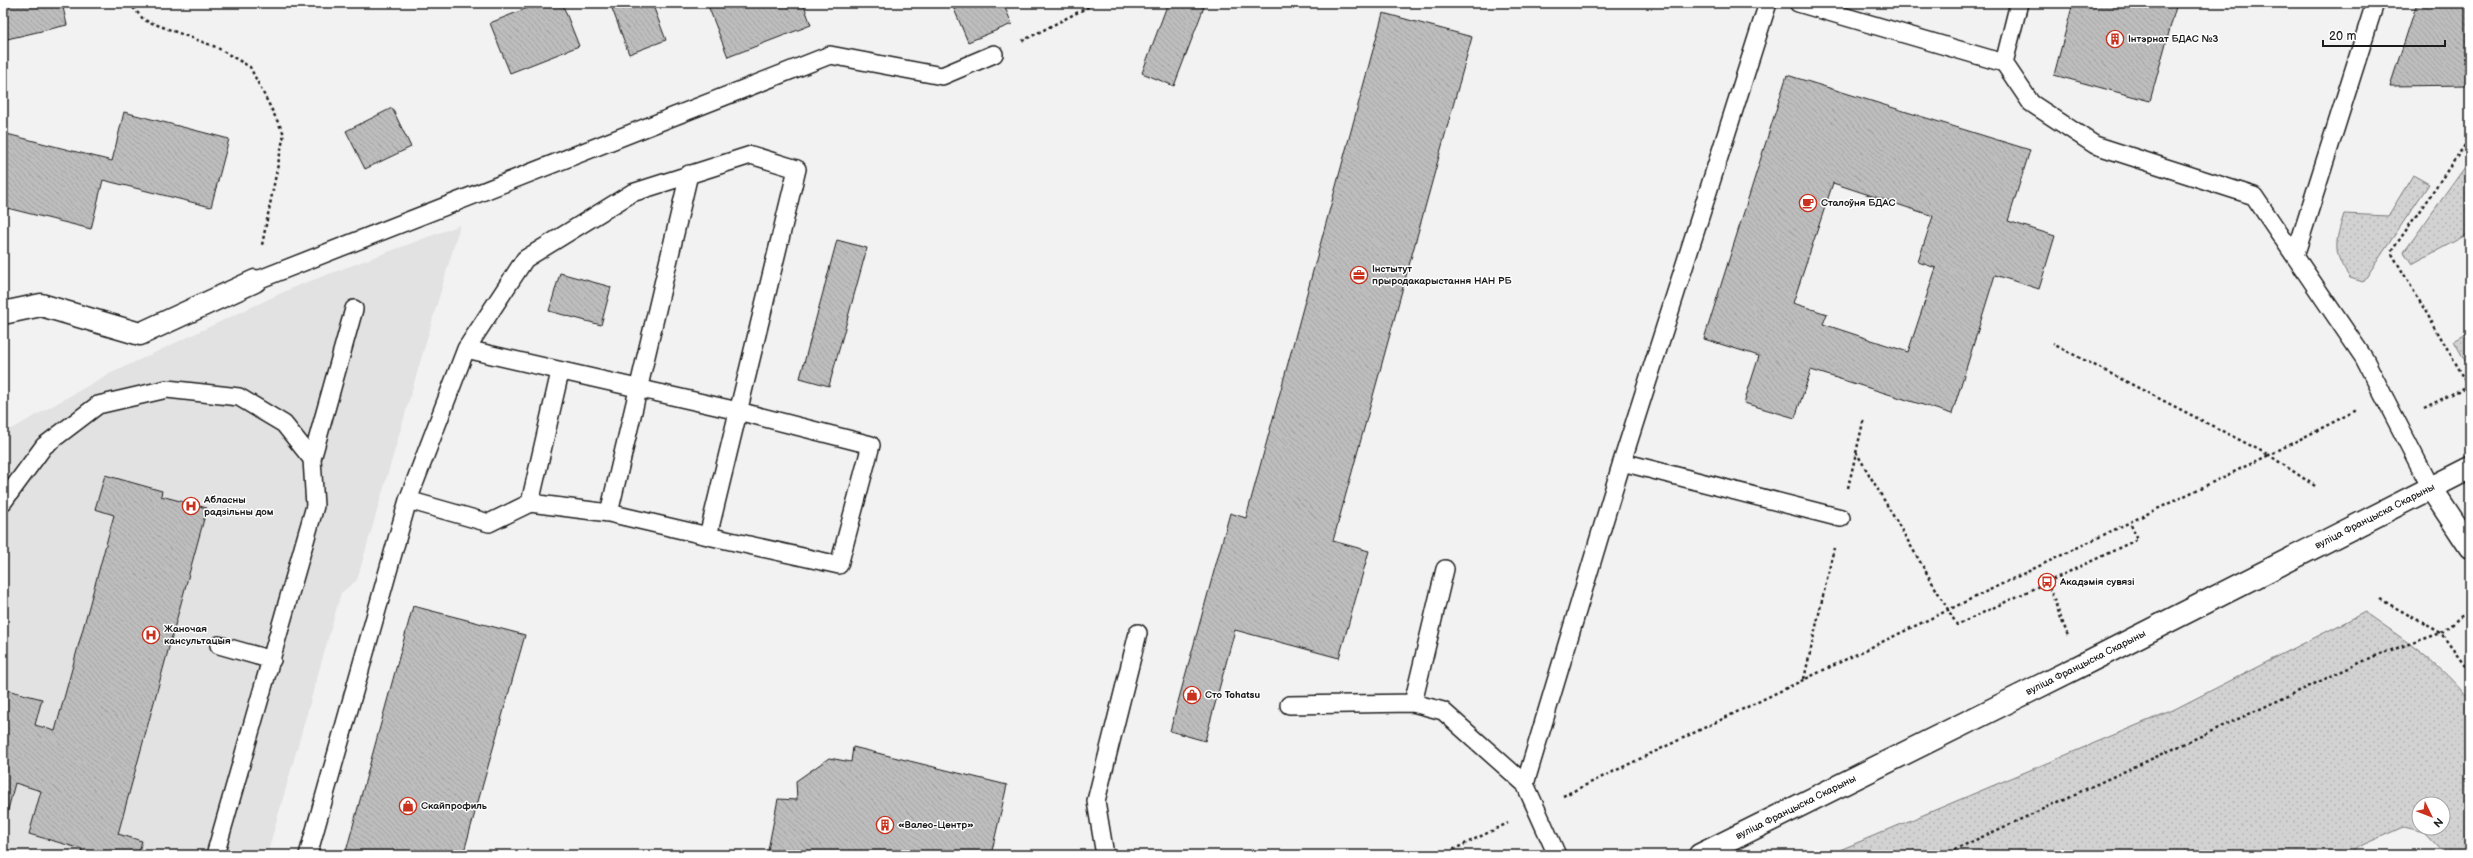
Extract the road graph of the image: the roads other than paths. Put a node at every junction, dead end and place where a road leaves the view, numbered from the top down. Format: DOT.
graph roads {
  1 [pos="1768,3"];
  2 [pos="1798,3"];
  3 [pos="2020,3"];
  4 [pos="2375,3"];
  5 [pos="994,54"];
  6 [pos="2004,62"];
  7 [pos="689,174"];
  8 [pos="2295,256"];
  9 [pos="255,281"];
  10 [pos="354,309"];
  11 [pos="3,313"];
  12 [pos="466,349"];
  13 [pos="560,372"];
  14 [pos="638,389"];
  15 [pos="738,411"];
  16 [pos="312,459"];
  17 [pos="1622,462"];
  18 [pos="2470,468"];
  19 [pos="2431,488"];
  20 [pos="408,500"];
  21 [pos="3,502"];
  22 [pos="530,502"];
  23 [pos="608,513"];
  24 [pos="1841,518"];
  25 [pos="708,536"];
  26 [pos="2470,547"];
  27 [pos="1445,569"];
  28 [pos="1138,633"];
  29 [pos="219,646"];
  30 [pos="272,660"];
  31 [pos="1413,703"];
  32 [pos="1289,705"];
  33 [pos="1525,784"];
  34 [pos="215,855"];
  35 [pos="308,855"];
  36 [pos="1105,855"];
  37 [pos="1558,855"];
  38 [pos="1700,855"];
  1 -- 17 [label="lane"];
  2 -- 6 [label="lane"];
  3 -- 6 [label="lane"];
  4 -- 8 [label="lane"];
  5 -- 9 [label="lane"];
  6 -- 8 [label="lane"];
  7 -- 12 [label="lane"];
  7 -- 14 [label="lane"];
  7 -- 15 [label="lane"];
  8 -- 19 [label="lane"];
  9 -- 11 [label="main road"];
  10 -- 16 [label="lane"];
  12 -- 13 [label="lane"];
  12 -- 20 [label="lane"];
  13 -- 14 [label="lane"];
  13 -- 22 [label="lane"];
  14 -- 15 [label="lane"];
  14 -- 23 [label="lane"];
  15 -- 25 [label="lane"];
  15 -- 25 [label="lane"];
  16 -- 21 [label="lane"];
  16 -- 30 [label="lane"];
  17 -- 24 [label="lane"];
  17 -- 33 [label="lane"];
  18 -- 19 [label="main road, вуліца Францыска Скарыны"];
  19 -- 26 [label="main road"];
  19 -- 38 [label="main road, вуліца Францыска Скарыны"];
  20 -- 22 [label="lane"];
  20 -- 35 [label="lane"];
  22 -- 23 [label="lane"];
  23 -- 25 [label="lane"];
  27 -- 31 [label="lane"];
  28 -- 36 [label="lane"];
  29 -- 30 [label="lane"];
  30 -- 34 [label="lane"];
  31 -- 32 [label="lane"];
  31 -- 33 [label="lane"];
  33 -- 37 [label="lane"];
}
